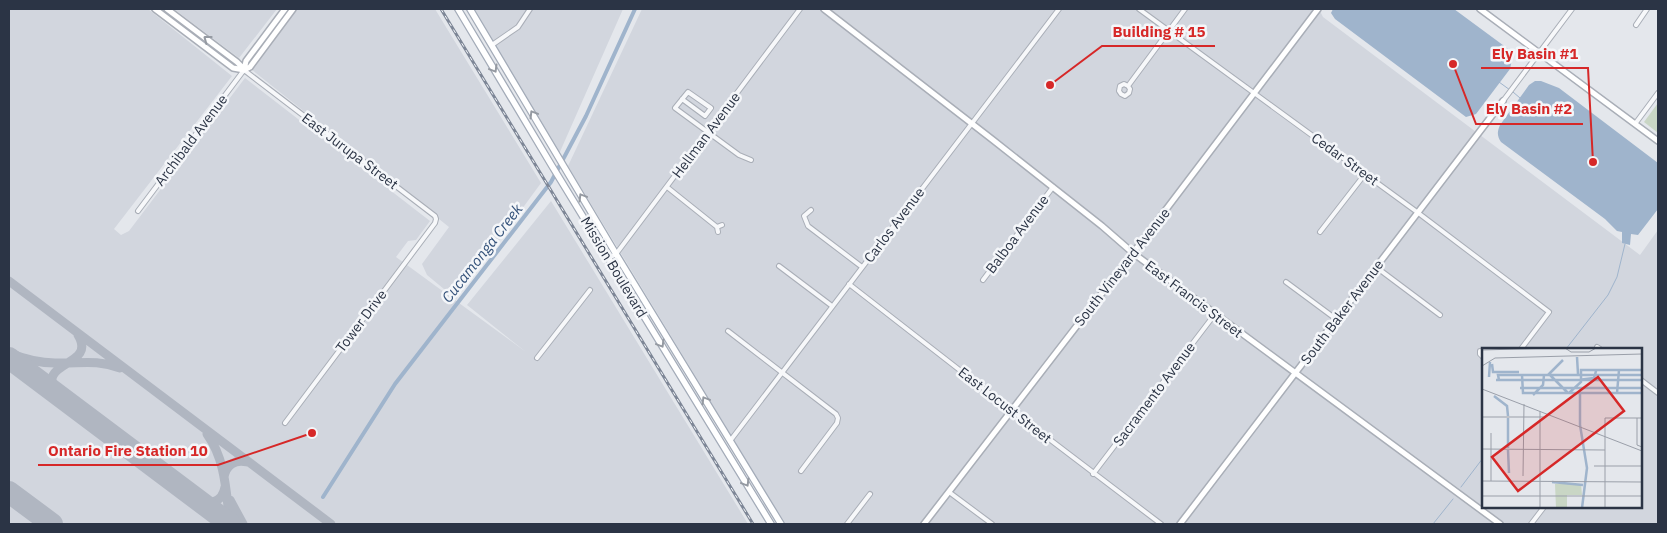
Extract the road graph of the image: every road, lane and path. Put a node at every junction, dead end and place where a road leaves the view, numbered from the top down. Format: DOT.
graph roads {
  1 [pos="155,9"];
  2 [pos="167,9"];
  3 [pos="285,9"];
  4 [pos="293,9"];
  5 [pos="458,9"];
  6 [pos="470,9"];
  7 [pos="530,9"];
  8 [pos="800,9"];
  9 [pos="824,9"];
  10 [pos="1059,9"];
  11 [pos="1139,9"];
  12 [pos="1185,9"];
  13 [pos="1318,9"];
  14 [pos="1480,9"];
  15 [pos="1572,9"];
  16 [pos="1647,9"];
  17 [pos="276,20"];
  18 [pos="1636,25"];
  19 [pos="1168,30"];
  20 [pos="272,37"];
  21 [pos="492,46"];
  22 [pos="1540,53"];
  23 [pos="244,70"];
  24 [pos="1128,86"];
  25 [pos="1254,93"];
  26 [pos="1658,93"];
  27 [pos="682,99"];
  28 [pos="1504,100"];
  29 [pos="972,124"];
  30 [pos="1635,124"];
  31 [pos="708,131"];
  32 [pos="1658,141"];
  33 [pos="751,160"];
  34 [pos="1365,174"];
  35 [pos="667,187"];
  36 [pos="1053,187"];
  37 [pos="811,210"];
  38 [pos="138,211"];
  39 [pos="1417,212"];
  40 [pos="436,219"];
  41 [pos="719,228"];
  42 [pos="1320,232"];
  43 [pos="1133,253"];
  44 [pos="616,254"];
  45 [pos="609,258"];
  46 [pos="779,266"];
  47 [pos="862,267"];
  48 [pos="1376,267"];
  49 [pos="982,280"];
  50 [pos="1286,282"];
  51 [pos="849,284"];
  52 [pos="590,290"];
  53 [pos="832,306"];
  54 [pos="1214,314"];
  55 [pos="1440,315"];
  56 [pos="1336,319"];
  57 [pos="728,331"];
  58 [pos="1522,348"];
  59 [pos="1480,351"];
  60 [pos="1482,356"];
  61 [pos="537,358"];
  62 [pos="782,373"];
  63 [pos="1295,374"];
  64 [pos="1642,381"];
  65 [pos="1658,393"];
  66 [pos="1011,410"];
  67 [pos="285,423"];
  68 [pos="730,442"];
  69 [pos="801,472"];
  70 [pos="1093,474"];
  71 [pos="949,492"];
  72 [pos="870,494"];
  73 [pos="1543,508"];
  74 [pos="771,524"];
  75 [pos="781,524"];
  76 [pos="847,524"];
  77 [pos="924,524"];
  78 [pos="992,524"];
  79 [pos="1161,524"];
  80 [pos="1180,524"];
  81 [pos="1500,524"];
  82 [pos="1531,524"];
  1 -- 23 [label="street"];
  23 -- 2 [label="street, one-way"];
  3 -- 17 [label="street, Archibald Avenue"];
  4 -- 20 [label="street, Archibald Avenue"];
  5 -- 45 [label="main road, Mission Boulevard, one-way"];
  6 -- 21 [label="main road, Mission Boulevard"];
  7 -- 21 [label="street"];
  8 -- 31 [label="street, Hellman Avenue"];
  9 -- 29 [label="street, East Francis Street"];
  10 -- 29 [label="street, Carlos Avenue"];
  11 -- 19 [label="street, Cedar Street"];
  12 -- 19 [label="street"];
  13 -- 25 [label="street, South Vineyard Avenue"];
  14 -- 22 [label="street"];
  15 -- 22 [label="street"];
  16 -- 18 [label="street"];
  17 -- 20 [label="street"];
  17 -- 23 [label="street, Archibald Avenue"];
  19 -- 24 [label="street"];
  19 -- 25 [label="street, Cedar Street"];
  20 -- 23 [label="street, Archibald Avenue"];
  44 -- 21 [label="main road, Mission Boulevard, one-way"];
  22 -- 28 [label="street"];
  22 -- 30 [label="street"];
  23 -- 38 [label="street, Archibald Avenue"];
  23 -- 40 [label="street, East Jurupa Street"];
  25 -- 34 [label="street, Cedar Street"];
  25 -- 43 [label="street, South Vineyard Avenue"];
  26 -- 30 [label="street"];
  27 -- 27 [label="street"];
  27 -- 31 [label="street"];
  28 -- 39 [label="street, South Baker Avenue"];
  29 -- 36 [label="street, East Francis Street"];
  29 -- 47 [label="street, Carlos Avenue"];
  30 -- 32 [label="street"];
  31 -- 33 [label="street"];
  31 -- 35 [label="street, Hellman Avenue"];
  34 -- 39 [label="street, Cedar Street"];
  34 -- 42 [label="street"];
  35 -- 41 [label="street"];
  35 -- 44 [label="street, Hellman Avenue"];
  36 -- 43 [label="street, East Francis Street"];
  36 -- 49 [label="street, Balboa Avenue"];
  37 -- 47 [label="street"];
  39 -- 48 [label="street, South Baker Avenue"];
  39 -- 58 [label="street, Cedar Street"];
  40 -- 67 [label="street, Tower Drive"];
  43 -- 54 [label="street, East Francis Street"];
  43 -- 66 [label="street, South Vineyard Avenue"];
  44 -- 45 [label="street, Hellman Avenue"];
  68 -- 44 [label="main road, Mission Boulevard, one-way"];
  45 -- 74 [label="main road, Mission Boulevard, one-way"];
  46 -- 53 [label="street"];
  47 -- 51 [label="street, Carlos Avenue"];
  48 -- 55 [label="street"];
  48 -- 56 [label="street, South Baker Avenue"];
  50 -- 56 [label="street"];
  51 -- 53 [label="street, Carlos Avenue"];
  51 -- 66 [label="street, East Locust Street"];
  52 -- 61 [label="street"];
  53 -- 62 [label="street, Carlos Avenue"];
  54 -- 63 [label="street, East Francis Street"];
  54 -- 70 [label="street, Sacramento Avenue"];
  56 -- 63 [label="street, South Baker Avenue"];
  57 -- 62 [label="street"];
  59 -- 60 [label="street"];
  62 -- 68 [label="street, Carlos Avenue"];
  62 -- 69 [label="street"];
  63 -- 80 [label="street, South Baker Avenue"];
  63 -- 81 [label="street, East Francis Street"];
  64 -- 65 [label="street"];
  66 -- 70 [label="street, East Locust Street"];
  66 -- 71 [label="street, South Vineyard Avenue"];
  68 -- 75 [label="main road, Mission Boulevard"];
  70 -- 79 [label="street, East Locust Street"];
  71 -- 77 [label="street, South Vineyard Avenue"];
  71 -- 78 [label="street"];
  72 -- 76 [label="street"];
  73 -- 82 [label="street"];
}
